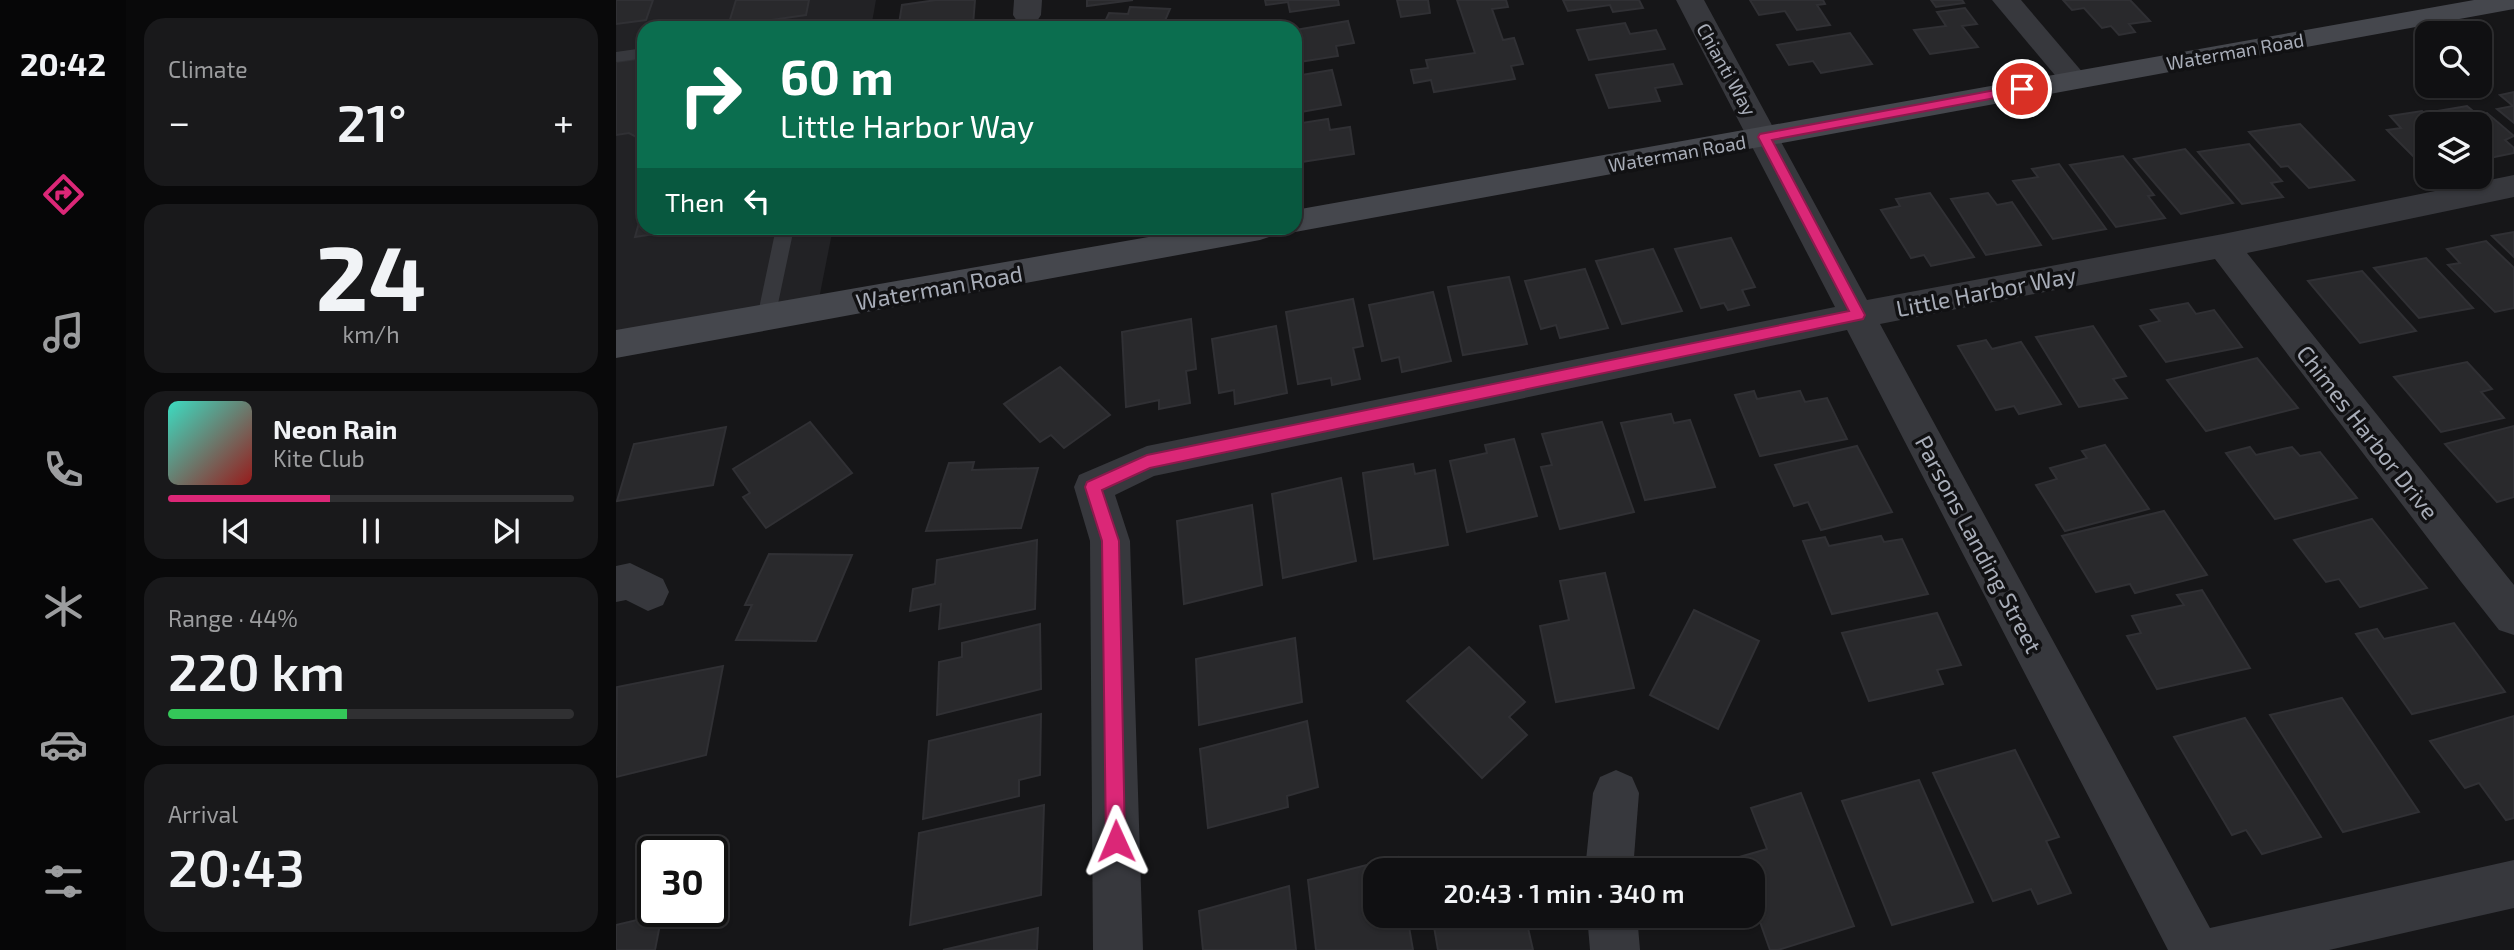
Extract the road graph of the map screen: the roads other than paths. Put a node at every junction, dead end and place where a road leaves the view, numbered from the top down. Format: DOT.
graph roads {
  1 [pos="1690,0"];
  2 [pos="2006,0"];
  3 [pos="2514,1"];
  4 [pos="637,54"];
  5 [pos="616,57"];
  6 [pos="2074,79"];
  7 [pos="1764,137"];
  8 [pos="2514,186"];
  9 [pos="1302,220"];
  10 [pos="784,235"];
  11 [pos="1208,235"];
  12 [pos="2223,246"];
  13 [pos="1858,315"];
  14 [pos="766,318"];
  15 [pos="616,344"];
  16 [pos="2514,615"];
  17 [pos="1616,793"];
  18 [pos="1610,858"];
  19 [pos="2514,884"];
  20 [pos="1613,928"];
  21 [pos="1118,950"];
  22 [pos="1615,950"];
  23 [pos="2195,950"];
  24 [pos="2218,950"];
  1 -- 7 [label="street, Chianti Way"];
  2 -- 6 [label="street"];
  3 -- 6 [label="main road, Waterman Road"];
  4 -- 5 [label="lane"];
  6 -- 7 [label="main road, Waterman Road"];
  7 -- 9 [label="main road, Waterman Road"];
  7 -- 13 [label="street, Parsons Landing Street"];
  8 -- 12 [label="street, Little Harbor Way"];
  10 -- 14 [label="lane"];
  11 -- 14 [label="main road, Waterman Road"];
  12 -- 13 [label="street, Little Harbor Way"];
  12 -- 16 [label="street, Chimes Harbor Drive"];
  13 -- 21 [label="street, Little Harbor Way"];
  13 -- 23 [label="street, Parsons Landing Street"];
  14 -- 15 [label="main road, Waterman Road"];
  17 -- 18 [label="street"];
  19 -- 24 [label="street"];
  20 -- 22 [label="street"];
}
